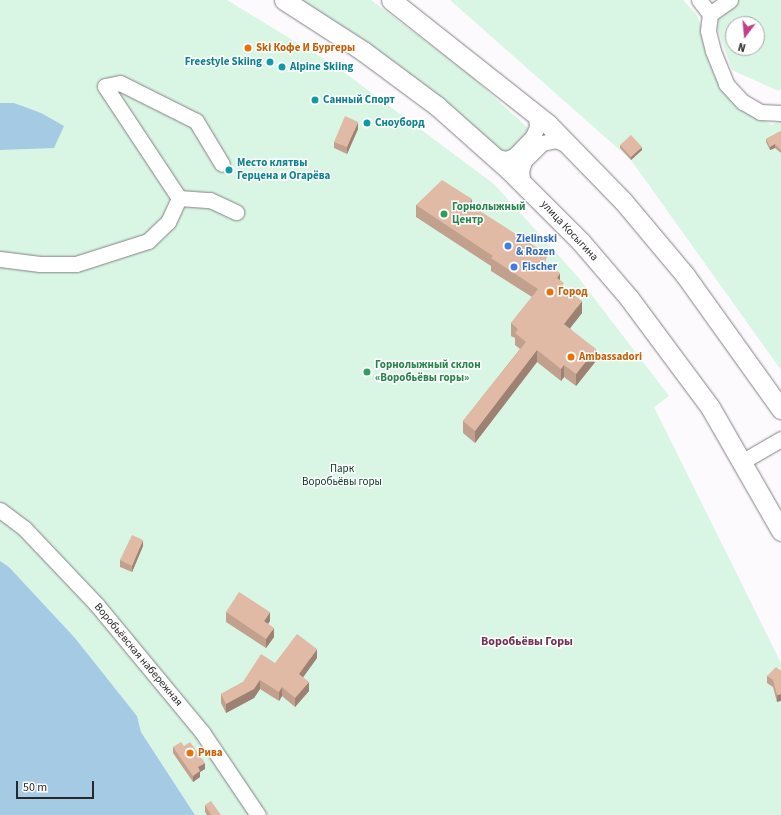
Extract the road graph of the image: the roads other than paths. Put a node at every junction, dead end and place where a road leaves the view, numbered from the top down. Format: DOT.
graph roads {
  1 [pos="284,0"];
  2 [pos="391,0"];
  3 [pos="699,0"];
  4 [pos="730,0"];
  5 [pos="710,14"];
  6 [pos="781,113"];
  7 [pos="536,115"];
  8 [pos="568,145"];
  9 [pos="494,156"];
  10 [pos="222,164"];
  11 [pos="523,184"];
  12 [pos="179,198"];
  13 [pos="236,212"];
  14 [pos="0,259"];
  15 [pos="781,409"];
  16 [pos="781,439"];
  17 [pos="743,461"];
  18 [pos="0,510"];
  19 [pos="781,531"];
  20 [pos="258,815"];
  1 -- 9 [label="main road, улица Косыгина"];
  2 -- 7 [label="main road"];
  3 -- 5 [label="street"];
  4 -- 5 [label="street"];
  5 -- 6 [label="street"];
  7 -- 8 [label="main road"];
  7 -- 9 [label="street"];
  8 -- 11 [label="street"];
  8 -- 15 [label="main road"];
  9 -- 11 [label="main road, улица Косыгина"];
  10 -- 12 [label="street"];
  11 -- 17 [label="main road, улица Косыгина"];
  12 -- 13 [label="street"];
  12 -- 14 [label="street"];
  16 -- 17 [label="street"];
  17 -- 19 [label="main road, улица Косыгина"];
  18 -- 20 [label="street, Воробьёвская набережная"];
}
